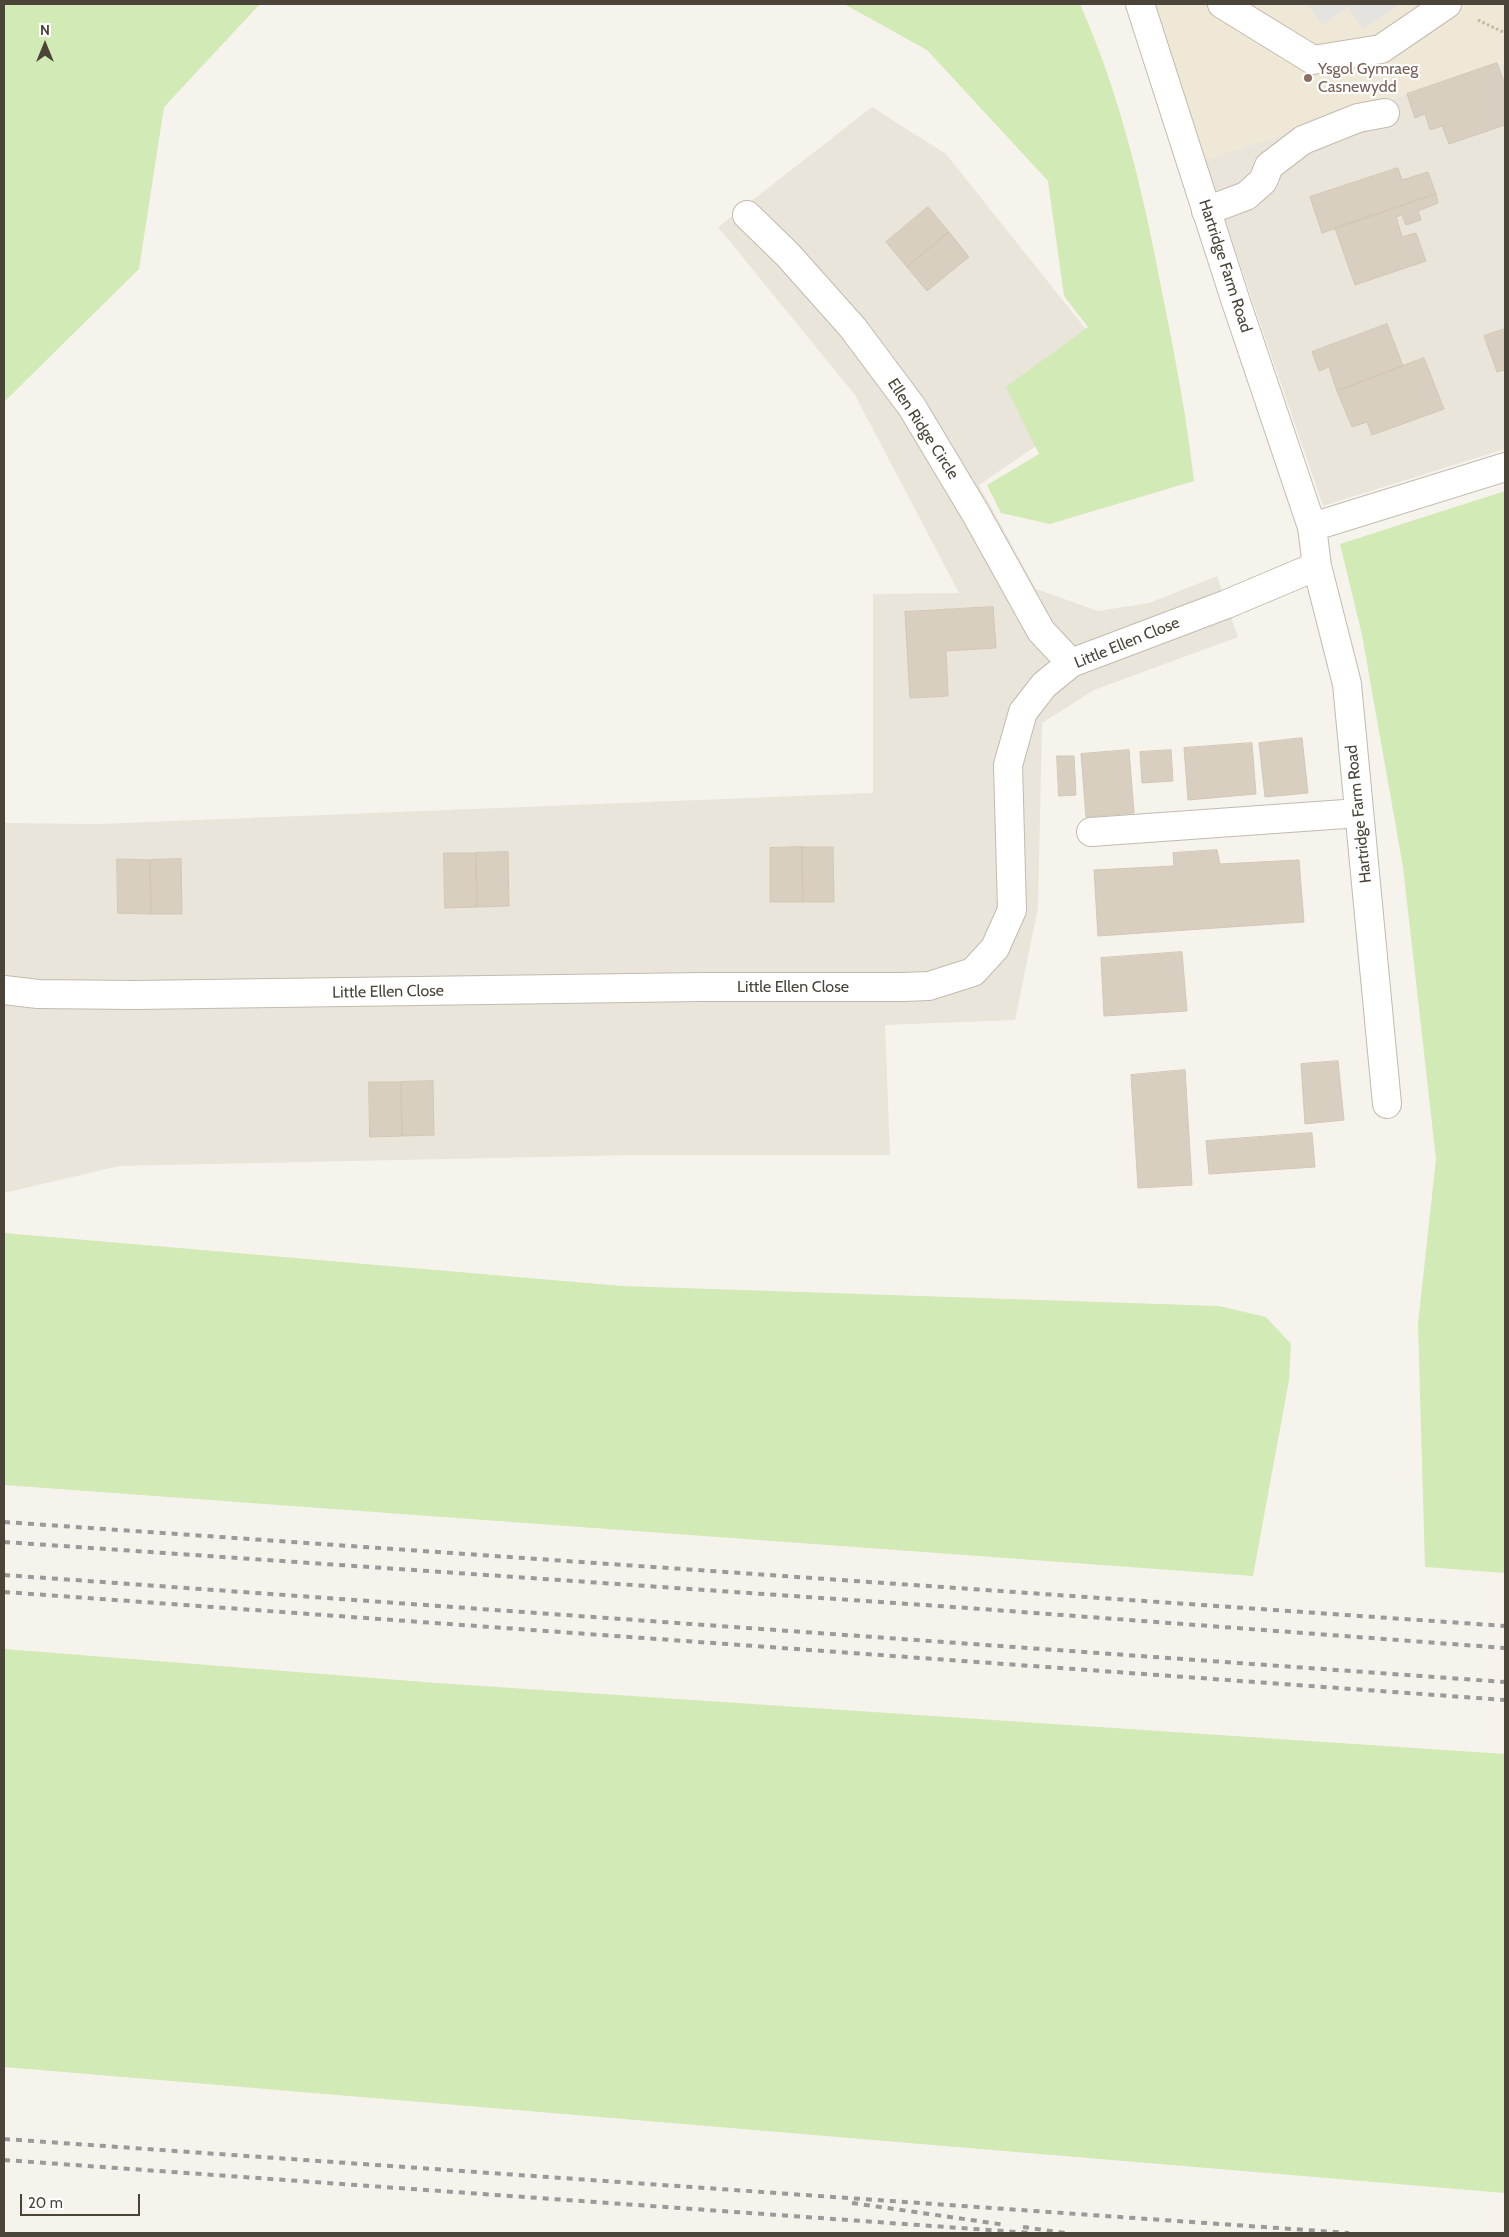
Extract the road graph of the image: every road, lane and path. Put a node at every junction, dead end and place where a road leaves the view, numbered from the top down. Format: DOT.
graph roads {
  1 [pos="1140,4"];
  2 [pos="1447,4"];
  3 [pos="1239,7"];
  4 [pos="1385,113"];
  5 [pos="1206,210"];
  6 [pos="747,214"];
  7 [pos="1505,467"];
  8 [pos="1312,527"];
  9 [pos="1316,566"];
  10 [pos="1071,664"];
  11 [pos="1359,813"];
  12 [pos="1091,832"];
  13 [pos="4,990"];
  14 [pos="1387,1104"];
  1 -- 5 [label="street, Hartridge Farm Road"];
  2 -- 3 [label="street"];
  4 -- 5 [label="street"];
  5 -- 8 [label="street, Hartridge Farm Road"];
  6 -- 10 [label="street, Ellen Ridge Circle"];
  7 -- 8 [label="street"];
  8 -- 9 [label="street, Hartridge Farm Road"];
  9 -- 10 [label="street, Little Ellen Close"];
  9 -- 11 [label="street, Hartridge Farm Road"];
  10 -- 13 [label="street, Little Ellen Close"];
  11 -- 12 [label="street"];
  11 -- 14 [label="street, Hartridge Farm Road"];
}
